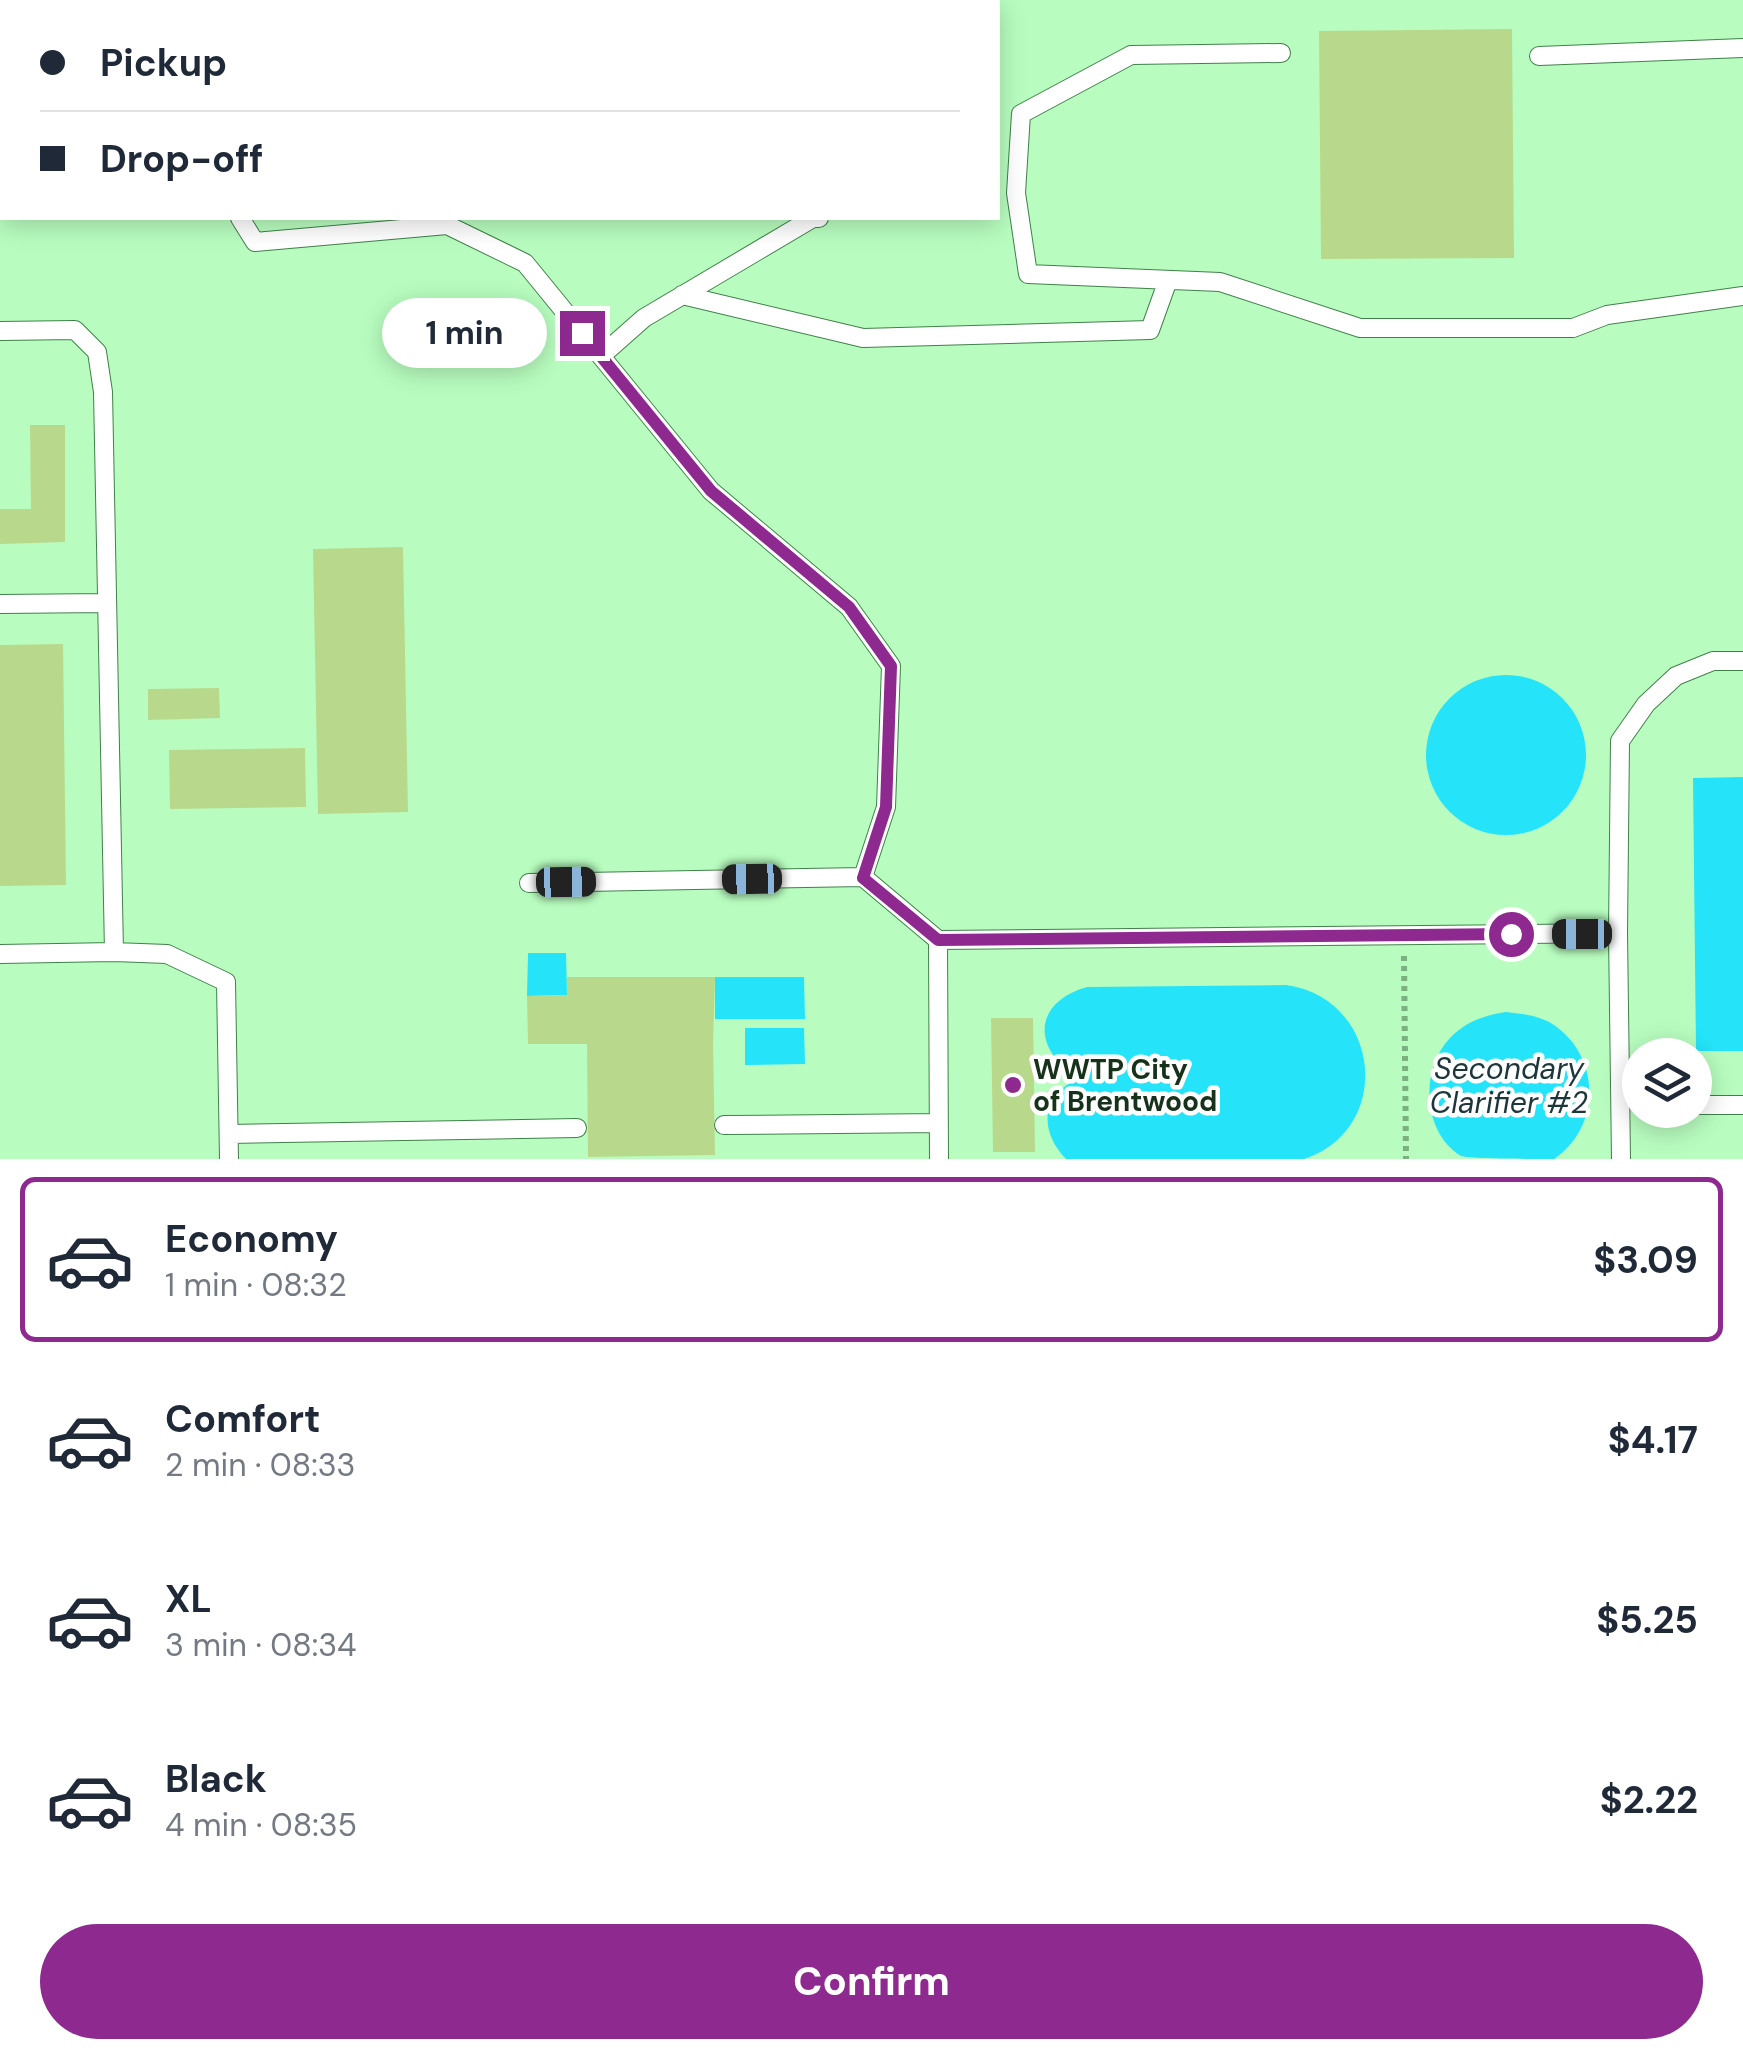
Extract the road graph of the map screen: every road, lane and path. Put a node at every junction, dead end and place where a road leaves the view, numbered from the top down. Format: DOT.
graph roads {
  1 [pos="1743,48"];
  2 [pos="1281,53"];
  3 [pos="1538,56"];
  4 [pos="1006,194"];
  5 [pos="241,220"];
  6 [pos="811,220"];
  7 [pos="1168,280"];
  8 [pos="682,296"];
  9 [pos="1743,296"];
  10 [pos="0,331"];
  11 [pos="601,356"];
  12 [pos="106,603"];
  13 [pos="0,604"];
  14 [pos="1743,661"];
  15 [pos="863,878"];
  16 [pos="529,883"];
  17 [pos="1618,933"];
  18 [pos="1404,935"];
  19 [pos="938,940"];
  20 [pos="114,952"];
  21 [pos="0,954"];
  22 [pos="1625,1038"];
  23 [pos="1712,1105"];
  24 [pos="1743,1105"];
  25 [pos="939,1123"];
  26 [pos="724,1125"];
  27 [pos="578,1128"];
  28 [pos="1627,1128"];
  29 [pos="228,1134"];
  30 [pos="229,1159"];
  31 [pos="940,1159"];
  32 [pos="1406,1159"];
  33 [pos="1622,1159"];
  1 -- 3 [label="lane"];
  2 -- 4 [label="lane"];
  4 -- 7 [label="lane"];
  5 -- 11 [label="lane"];
  6 -- 8 [label="lane"];
  7 -- 8 [label="lane"];
  7 -- 9 [label="lane"];
  8 -- 11 [label="lane"];
  10 -- 12 [label="lane"];
  11 -- 15 [label="lane"];
  12 -- 13 [label="lane"];
  12 -- 20 [label="lane"];
  14 -- 17 [label="lane"];
  15 -- 16 [label="lane"];
  15 -- 19 [label="lane"];
  17 -- 18 [label="lane"];
  17 -- 22 [label="lane"];
  18 -- 19 [label="lane"];
  18 -- 32 [label="path"];
  19 -- 25 [label="lane"];
  20 -- 21 [label="lane"];
  20 -- 29 [label="lane"];
  23 -- 24 [label="lane"];
  25 -- 26 [label="lane"];
  25 -- 31 [label="lane"];
  27 -- 29 [label="lane"];
  28 -- 33 [label="lane"];
  29 -- 30 [label="lane"];
}
